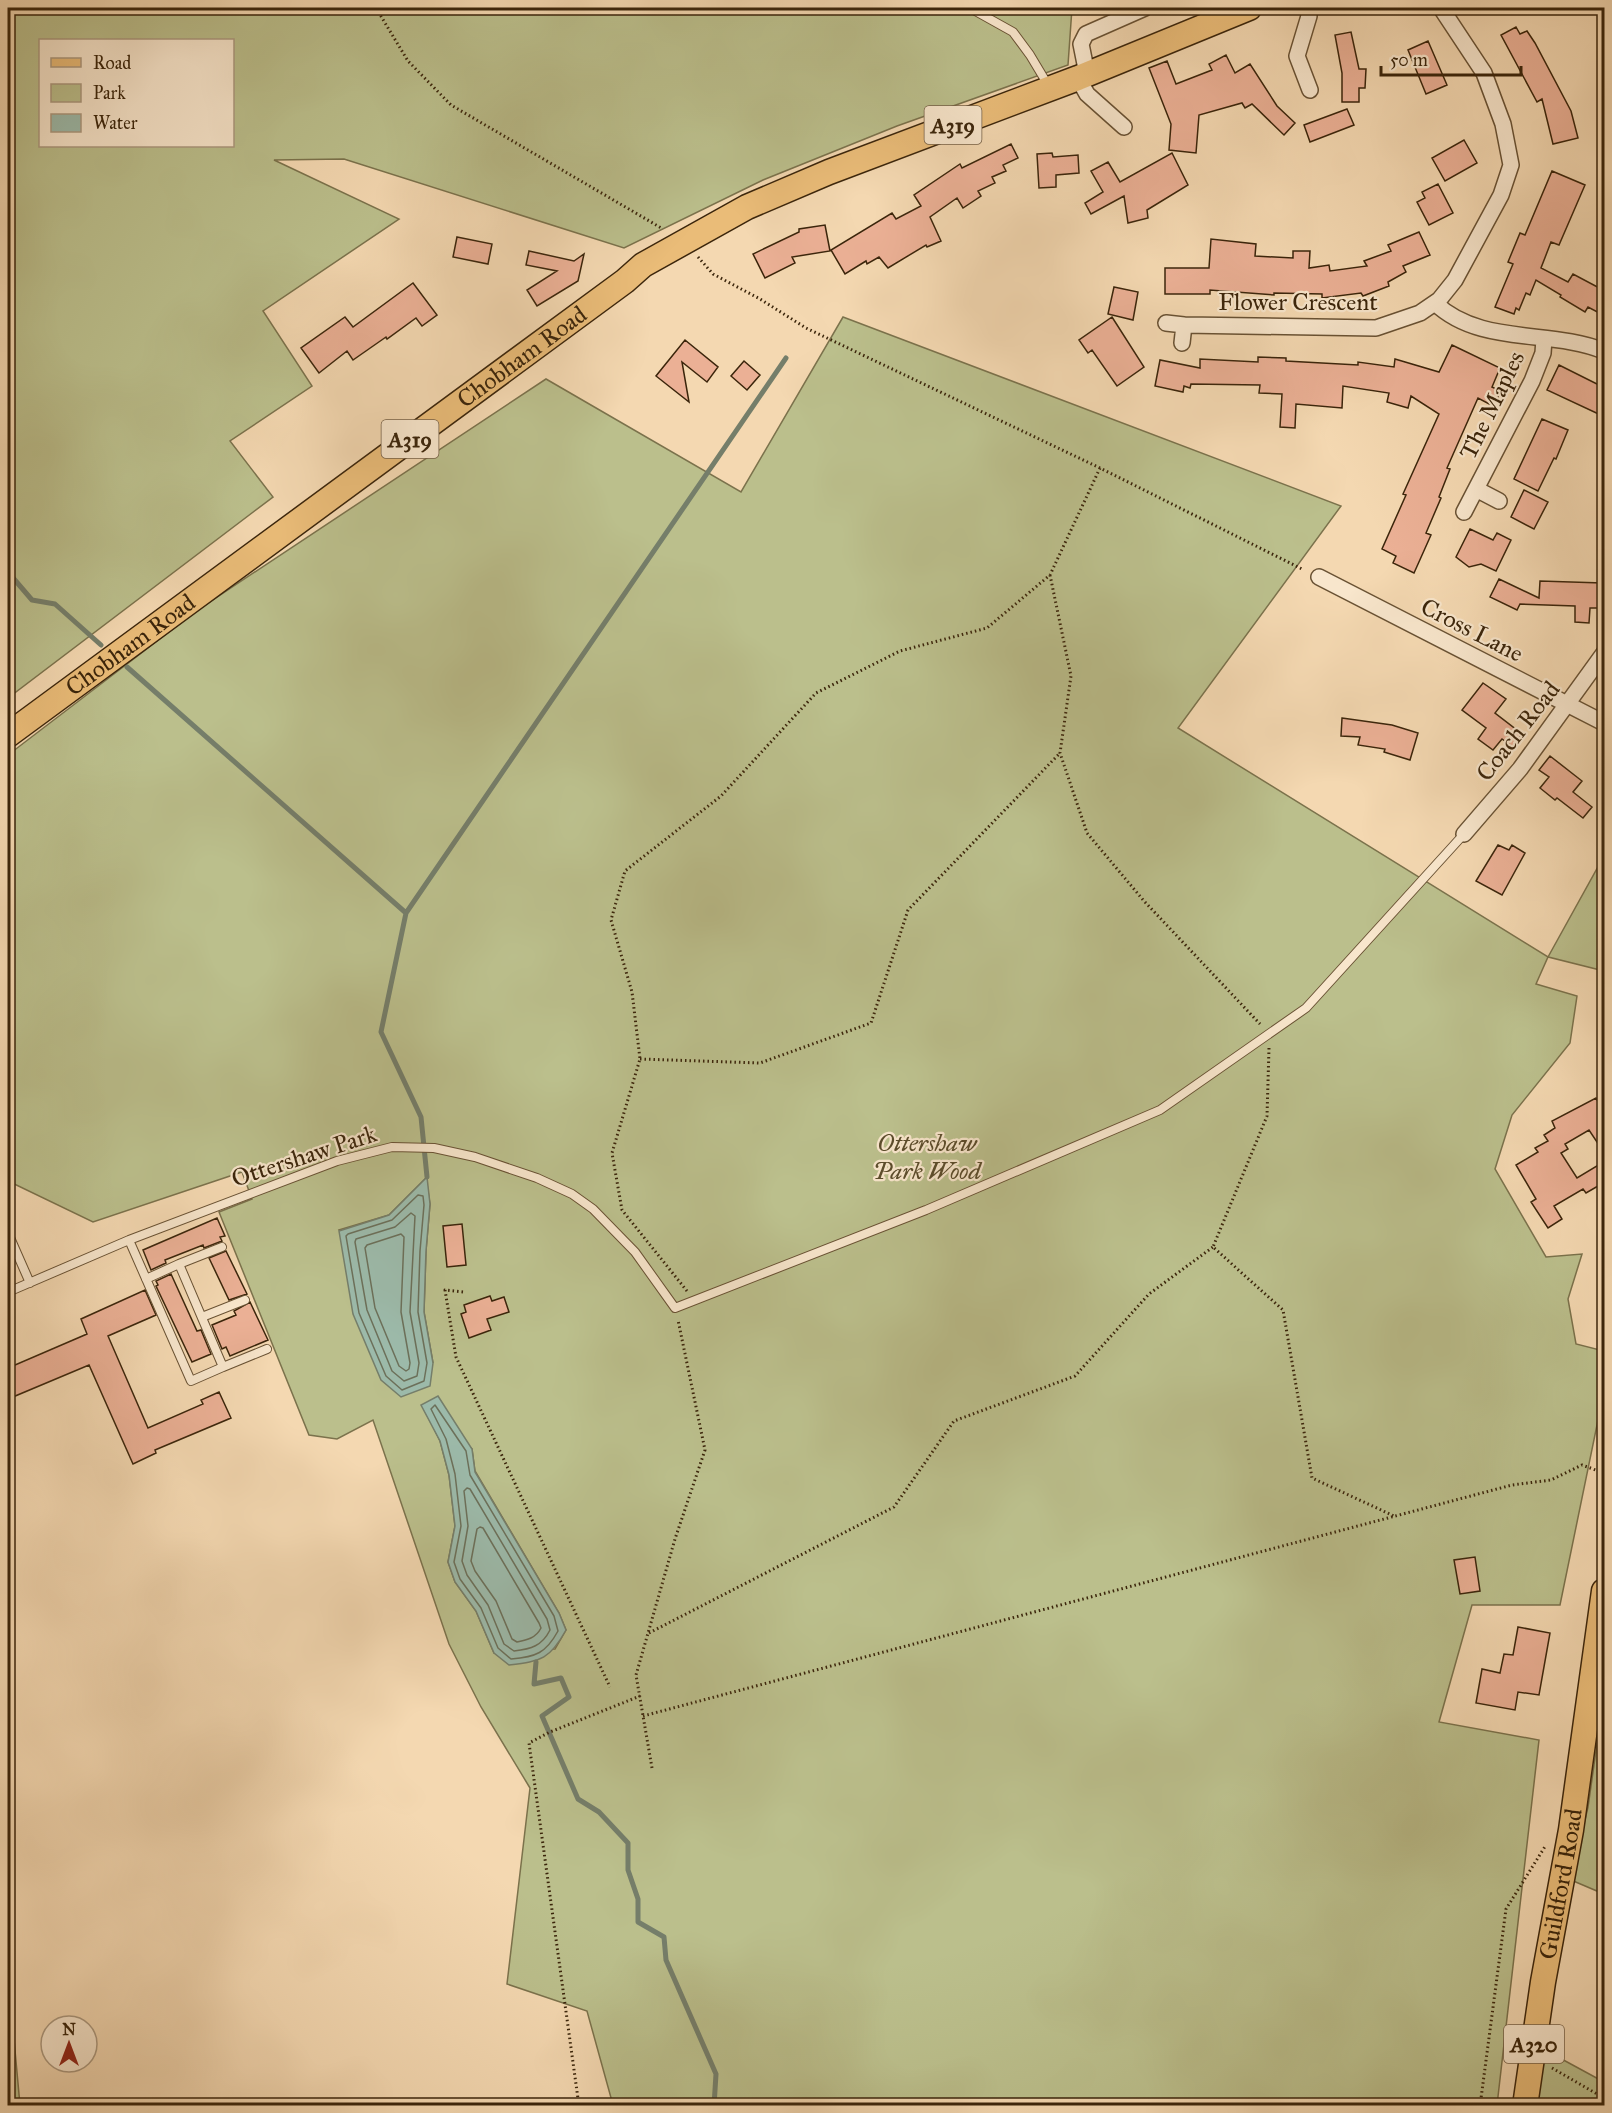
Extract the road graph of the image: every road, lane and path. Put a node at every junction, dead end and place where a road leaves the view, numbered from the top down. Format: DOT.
graph roads {
  1 [pos="376,8"];
  2 [pos="970,8"];
  3 [pos="1145,8"];
  4 [pos="1249,8"];
  5 [pos="1308,8"];
  6 [pos="1441,8"];
  7 [pos="1082,76"];
  8 [pos="1050,89"];
  9 [pos="1310,90"];
  10 [pos="1124,127"];
  11 [pos="684,242"];
  12 [pos="1435,303"];
  13 [pos="1166,323"];
  14 [pos="1184,325"];
  15 [pos="1544,339"];
  16 [pos="1182,343"];
  17 [pos="1605,351"];
  18 [pos="1100,468"];
  19 [pos="1476,489"];
  20 [pos="1499,501"];
  21 [pos="1464,512"];
  22 [pos="1319,577"];
  23 [pos="1605,653"];
  24 [pos="1567,704"];
  25 [pos="1605,723"];
  26 [pos="8,735"];
  27 [pos="1060,753"];
  28 [pos="1464,834"];
  29 [pos="640,1059"];
  30 [pos="8,1233"];
  31 [pos="129,1240"];
  32 [pos="222,1247"];
  33 [pos="1213,1247"];
  34 [pos="179,1264"];
  35 [pos="146,1279"];
  36 [pos="30,1283"];
  37 [pos="8,1292"];
  38 [pos="463,1292"];
  39 [pos="694,1299"];
  40 [pos="245,1300"];
  41 [pos="675,1308"];
  42 [pos="202,1317"];
  43 [pos="267,1349"];
  44 [pos="224,1366"];
  45 [pos="1605,1473"];
  46 [pos="1605,1591"];
  47 [pos="649,1633"];
  48 [pos="610,1687"];
  49 [pos="640,1696"];
  50 [pos="644,1716"];
  51 [pos="652,1768"];
  52 [pos="1547,1844"];
  53 [pos="1532,2056"];
  54 [pos="1605,2098"];
  55 [pos="579,2106"];
  56 [pos="1480,2106"];
  57 [pos="1525,2106"];
  1 -- 11 [label="path"];
  2 -- 8 [label="lane"];
  3 -- 7 [label="street"];
  4 -- 7 [label="main road, Chobham Road / A319"];
  5 -- 9 [label="street"];
  6 -- 12 [label="street, Flower Crescent"];
  7 -- 8 [label="main road, Chobham Road / A319"];
  7 -- 10 [label="street"];
  8 -- 11 [label="main road, Chobham Road / A319"];
  11 -- 18 [label="path"];
  11 -- 26 [label="main road, Chobham Road / A319"];
  12 -- 14 [label="street, Flower Crescent"];
  12 -- 15 [label="street, The Maples"];
  13 -- 14 [label="street, Flower Crescent"];
  14 -- 16 [label="street, Flower Crescent"];
  15 -- 17 [label="street, The Maples"];
  15 -- 19 [label="street, The Maples"];
  18 -- 22 [label="path"];
  18 -- 29 [label="path"];
  19 -- 20 [label="street, The Maples"];
  19 -- 21 [label="street, The Maples"];
  22 -- 24 [label="street, Cross Lane"];
  23 -- 24 [label="street, Coach Road"];
  24 -- 25 [label="street, Cross Lane"];
  24 -- 28 [label="street, Coach Road"];
  27 -- 29 [label="path"];
  28 -- 39 [label="lane"];
  29 -- 39 [label="path"];
  30 -- 36 [label="lane"];
  31 -- 35 [label="lane"];
  31 -- 36 [label="lane, Ottershaw Park"];
  31 -- 41 [label="lane, Ottershaw Park"];
  32 -- 34 [label="lane"];
  33 -- 47 [label="path"];
  34 -- 35 [label="lane"];
  34 -- 42 [label="lane"];
  35 -- 44 [label="lane"];
  36 -- 37 [label="lane, Ottershaw Park"];
  38 -- 48 [label="path"];
  39 -- 41 [label="lane"];
  40 -- 42 [label="lane"];
  41 -- 47 [label="path"];
  42 -- 44 [label="lane"];
  43 -- 44 [label="lane"];
  45 -- 50 [label="path"];
  46 -- 53 [label="main road, Guildford Road / A320"];
  47 -- 49 [label="path"];
  49 -- 50 [label="path"];
  49 -- 55 [label="path"];
  50 -- 51 [label="path"];
  52 -- 56 [label="path, Guildford Road"];
  53 -- 54 [label="path"];
  53 -- 57 [label="main road, Guildford Road / A320"];
}
